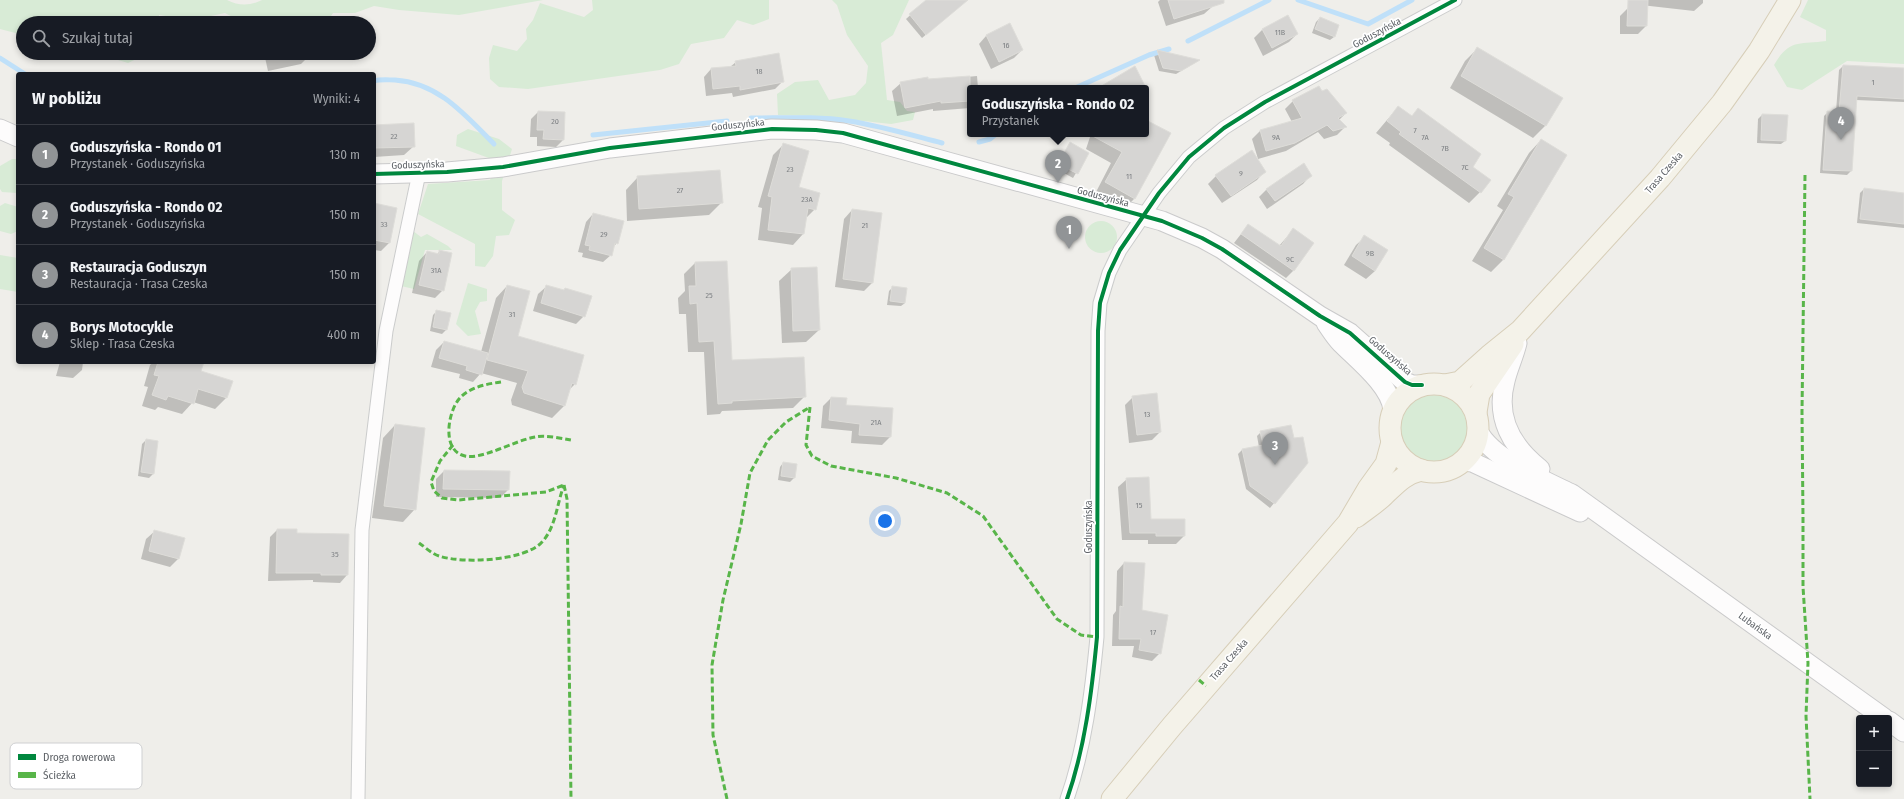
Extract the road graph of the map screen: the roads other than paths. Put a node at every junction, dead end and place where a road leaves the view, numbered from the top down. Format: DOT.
graph roads {
  1 [pos="1455,0"];
  2 [pos="1790,0"];
  3 [pos="0,129"];
  4 [pos="16,136"];
  5 [pos="419,173"];
  6 [pos="376,174"];
  7 [pos="1143,216"];
  8 [pos="1320,316"];
  9 [pos="1520,331"];
  10 [pos="1422,385"];
  11 [pos="1445,385"];
  12 [pos="1393,410"];
  13 [pos="1477,422"];
  14 [pos="1392,442"];
  15 [pos="1464,461"];
  16 [pos="1421,470"];
  17 [pos="1572,494"];
  18 [pos="1348,523"];
  19 [pos="1625,533"];
  20 [pos="1880,715"];
  21 [pos="1892,723"];
  22 [pos="1904,732"];
  23 [pos="358,799"];
  24 [pos="1068,799"];
  25 [pos="1112,799"];
  1 -- 7 [label="street, Goduszyńska"];
  2 -- 9 [label="main road, Trasa Czeska"];
  3 -- 4 [label="street"];
  5 -- 6 [label="street, Goduszyńska"];
  5 -- 7 [label="street, Goduszyńska"];
  5 -- 23 [label="street"];
  7 -- 8 [label="street, Goduszyńska"];
  7 -- 24 [label="street, Goduszyńska"];
  8 -- 10 [label="street, Goduszyńska"];
  8 -- 12 [label="street, Goduszyńska"];
  9 -- 11 [label="main road, Trasa Czeska"];
  9 -- 13 [label="main road, Trasa Czeska"];
  9 -- 17 [label="street"];
  10 -- 11 [label="main road"];
  10 -- 12 [label="main road"];
  11 -- 13 [label="main road"];
  12 -- 14 [label="main road"];
  13 -- 15 [label="main road"];
  13 -- 17 [label="street, Lubańska"];
  14 -- 16 [label="main road"];
  14 -- 18 [label="main road, Trasa Czeska"];
  15 -- 16 [label="main road"];
  15 -- 19 [label="street, Lubańska"];
  16 -- 18 [label="main road, Trasa Czeska"];
  17 -- 19 [label="street, Lubańska"];
  18 -- 25 [label="main road, Trasa Czeska"];
  19 -- 20 [label="street, Lubańska"];
  21 -- 22 [label="street"];
}
